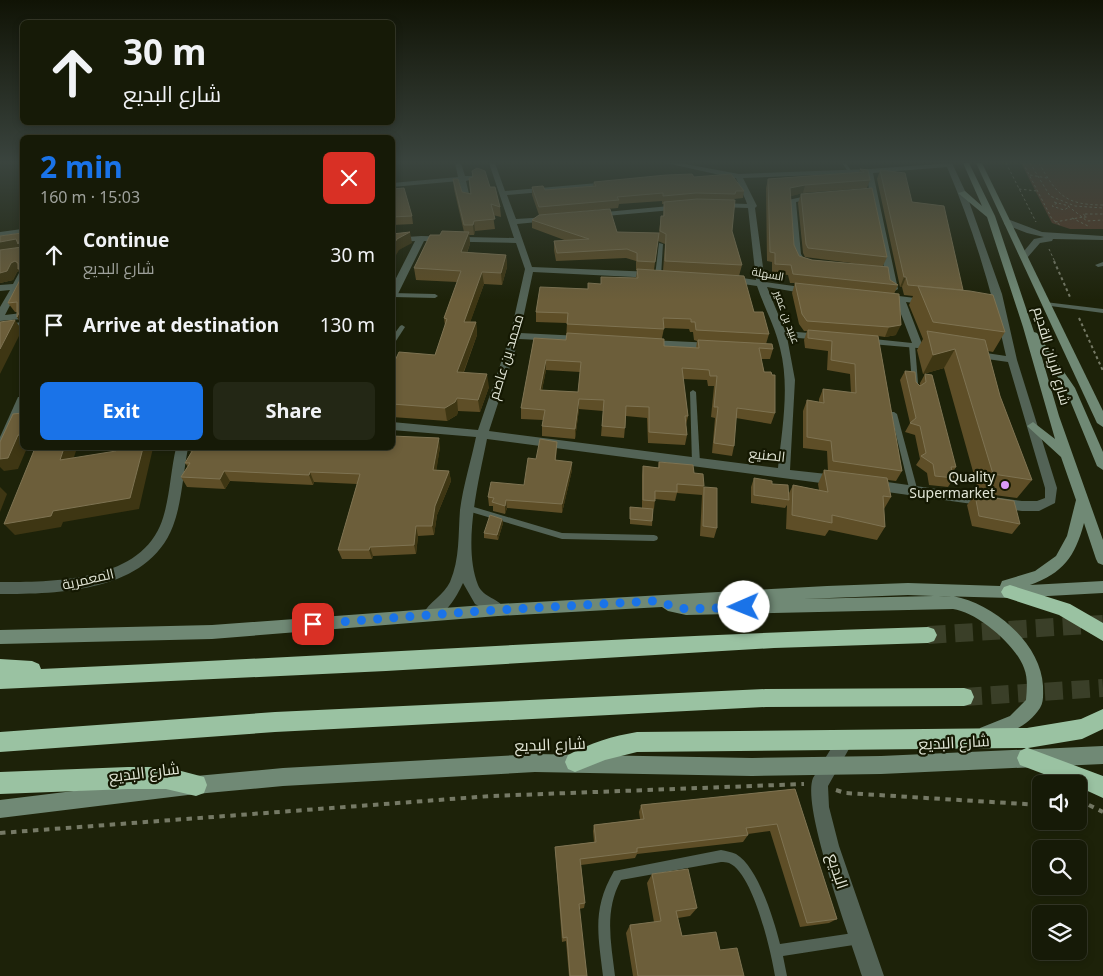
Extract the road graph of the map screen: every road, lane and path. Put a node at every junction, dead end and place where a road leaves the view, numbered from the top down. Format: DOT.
graph roads {
  1 [pos="508,209"];
  2 [pos="658,209"];
  3 [pos="753,209"];
  4 [pos="793,209"];
  5 [pos="873,209"];
  6 [pos="967,209"];
  7 [pos="981,209"];
  8 [pos="987,209"];
  9 [pos="1001,209"];
  10 [pos="1029,209"];
  11 [pos="1048,209"];
  12 [pos="1072,209"];
  13 [pos="1103,214"];
  14 [pos="590,215"];
  15 [pos="991,216"];
  16 [pos="561,218"];
  17 [pos="1071,218"];
  18 [pos="1083,218"];
  19 [pos="1103,220"];
  20 [pos="1089,221"];
  21 [pos="513,222"];
  22 [pos="1007,222"];
  23 [pos="1055,222"];
  24 [pos="1094,224"];
  25 [pos="1062,226"];
  26 [pos="1084,228"];
  27 [pos="20,232"];
  28 [pos="0,234"];
  29 [pos="421,238"];
  30 [pos="1044,238"];
  31 [pos="1103,238"];
  32 [pos="395,241"];
  33 [pos="520,241"];
  34 [pos="661,244"];
  35 [pos="1024,256"];
  36 [pos="810,264"];
  37 [pos="529,269"];
  38 [pos="663,276"];
  39 [pos="20,279"];
  40 [pos="720,279"];
  41 [pos="761,284"];
  42 [pos="16,286"];
  43 [pos="0,288"];
  44 [pos="893,289"];
  45 [pos="395,291"];
  46 [pos="816,292"];
  47 [pos="395,295"];
  48 [pos="435,296"];
  49 [pos="872,296"];
  50 [pos="900,299"];
  51 [pos="937,303"];
  52 [pos="1045,304"];
  53 [pos="1075,309"];
  54 [pos="1103,311"];
  55 [pos="20,316"];
  56 [pos="0,317"];
  57 [pos="20,325"];
  58 [pos="402,327"];
  59 [pos="1028,327"];
  60 [pos="0,328"];
  61 [pos="782,334"];
  62 [pos="515,336"];
  63 [pos="395,338"];
  64 [pos="828,338"];
  65 [pos="592,340"];
  66 [pos="856,340"];
  67 [pos="641,342"];
  68 [pos="915,345"];
  69 [pos="728,347"];
  70 [pos="946,350"];
  71 [pos="965,353"];
  72 [pos="1012,360"];
  73 [pos="1103,371"];
  74 [pos="916,391"];
  75 [pos="694,392"];
  76 [pos="20,405"];
  77 [pos="894,414"];
  78 [pos="1103,423"];
  79 [pos="395,426"];
  80 [pos="1033,426"];
  81 [pos="482,434"];
  82 [pos="0,450"];
  83 [pos="182,450"];
  84 [pos="1066,454"];
  85 [pos="696,463"];
  86 [pos="1103,466"];
  87 [pos="784,472"];
  88 [pos="914,492"];
  89 [pos="1082,501"];
  90 [pos="467,508"];
  91 [pos="654,538"];
  92 [pos="465,554"];
  93 [pos="1103,559"];
  94 [pos="1103,587"];
  95 [pos="0,588"];
  96 [pos="966,590"];
  97 [pos="1010,592"];
  98 [pos="653,601"];
  99 [pos="498,610"];
  100 [pos="430,614"];
  101 [pos="1103,633"];
  102 [pos="928,635"];
  103 [pos="0,637"];
  104 [pos="0,668"];
  105 [pos="90,675"];
  106 [pos="0,680"];
  107 [pos="964,697"];
  108 [pos="1103,718"];
  109 [pos="846,740"];
  110 [pos="970,740"];
  111 [pos="0,742"];
  112 [pos="1103,755"];
  113 [pos="1027,758"];
  114 [pos="575,762"];
  115 [pos="830,766"];
  116 [pos="0,783"];
  117 [pos="819,784"];
  118 [pos="196,785"];
  119 [pos="1103,787"];
  120 [pos="1032,804"];
  121 [pos="1087,804"];
  122 [pos="0,809"];
  123 [pos="1103,812"];
  124 [pos="0,833"];
  125 [pos="860,938"];
  126 [pos="778,951"];
  127 [pos="609,976"];
  128 [pos="781,976"];
  129 [pos="873,976"];
  1 -- 21 [label="street, محمد بن عاصم"];
  2 -- 14 [label="street"];
  3 -- 41 [label="street, عبيد بن عمير"];
  4 -- 36 [label="street"];
  5 -- 44 [label="street"];
  6 -- 72 [label="street"];
  7 -- 15 [label="main road"];
  8 -- 15 [label="main road, شارع الريان القديم"];
  9 -- 22 [label="main road, شارع الريان القديم"];
  10 -- 30 [label="path"];
  11 -- 23 [label="path"];
  12 -- 18 [label="path"];
  13 -- 18 [label="path"];
  15 -- 59 [label="main road, شارع الريان القديم"];
  16 -- 21 [label="street"];
  17 -- 18 [label="path"];
  17 -- 23 [label="path"];
  17 -- 26 [label="path"];
  18 -- 20 [label="path"];
  19 -- 20 [label="path"];
  20 -- 24 [label="path"];
  21 -- 33 [label="street, محمد بن عاصم"];
  22 -- 30 [label="street"];
  22 -- 35 [label="main road, شارع الريان القديم"];
  23 -- 25 [label="path"];
  27 -- 28 [label="street"];
  29 -- 32 [label="street"];
  29 -- 33 [label="street"];
  29 -- 45 [label="street"];
  30 -- 31 [label="street"];
  30 -- 35 [label="street"];
  30 -- 53 [label="path"];
  33 -- 37 [label="street, محمد بن عاصم"];
  34 -- 38 [label="lane"];
  35 -- 52 [label="main road, شارع الريان القديم"];
  37 -- 38 [label="street"];
  37 -- 62 [label="street, محمد بن عاصم"];
  39 -- 42 [label="street"];
  40 -- 41 [label="street, السهلة"];
  41 -- 46 [label="street, السهلة"];
  41 -- 61 [label="street, عبيد بن عمير"];
  42 -- 43 [label="street"];
  42 -- 56 [label="street"];
  47 -- 48 [label="lane"];
  49 -- 50 [label="street"];
  50 -- 51 [label="street"];
  50 -- 68 [label="street"];
  52 -- 53 [label="lane"];
  52 -- 78 [label="main road, شارع الريان القديم"];
  53 -- 54 [label="lane"];
  53 -- 73 [label="path"];
  55 -- 56 [label="street"];
  57 -- 60 [label="street"];
  58 -- 63 [label="lane"];
  59 -- 84 [label="main road, شارع الريان القديم"];
  59 -- 86 [label="main road"];
  61 -- 64 [label="street"];
  61 -- 87 [label="street, عبيد بن عمير"];
  62 -- 65 [label="street"];
  62 -- 81 [label="street, محمد بن عاصم"];
  66 -- 68 [label="street"];
  67 -- 69 [label="street"];
  68 -- 70 [label="street"];
  68 -- 74 [label="lane"];
  71 -- 72 [label="street"];
  72 -- 80 [label="street"];
  75 -- 85 [label="lane"];
  76 -- 82 [label="street"];
  77 -- 88 [label="lane"];
  79 -- 81 [label="street"];
  80 -- 84 [label="main road"];
  80 -- 88 [label="street, الصنيع"];
  81 -- 85 [label="street, الصنيع"];
  81 -- 90 [label="street, محمد بن عاصم"];
  83 -- 95 [label="street, المعمرية"];
  84 -- 89 [label="main road, شارع الريان القديم"];
  85 -- 87 [label="street, الصنيع"];
  87 -- 88 [label="street, الصنيع"];
  89 -- 93 [label="main road, شارع الريان القديم"];
  89 -- 96 [label="main road"];
  90 -- 91 [label="lane"];
  90 -- 92 [label="street, محمد بن عاصم"];
  92 -- 99 [label="street, محمد بن عاصم"];
  92 -- 100 [label="street, محمد بن عاصم"];
  94 -- 97 [label="main road"];
  96 -- 97 [label="main road"];
  96 -- 98 [label="main road"];
  97 -- 101 [label="highway"];
  98 -- 99 [label="main road"];
  98 -- 110 [label="main road"];
  99 -- 100 [label="main road"];
  100 -- 103 [label="main road"];
  102 -- 105 [label="highway"];
  104 -- 105 [label="highway"];
  105 -- 106 [label="highway"];
  107 -- 111 [label="highway"];
  108 -- 110 [label="highway"];
  109 -- 110 [label="highway"];
  109 -- 114 [label="highway"];
  109 -- 115 [label="street"];
  112 -- 113 [label="main road, شارع البديع"];
  113 -- 115 [label="main road, شارع البديع"];
  113 -- 119 [label="highway"];
  114 -- 115 [label="main road, شارع البديع"];
  114 -- 118 [label="main road, شارع البديع"];
  115 -- 117 [label="street"];
  116 -- 118 [label="highway"];
  117 -- 120 [label="path"];
  117 -- 124 [label="path"];
  117 -- 125 [label="street, البديع"];
  118 -- 122 [label="main road, شارع البديع"];
  121 -- 123 [label="path"];
  125 -- 126 [label="lane"];
  125 -- 129 [label="street, البديع"];
  126 -- 127 [label="lane"];
  126 -- 128 [label="lane"];
}
